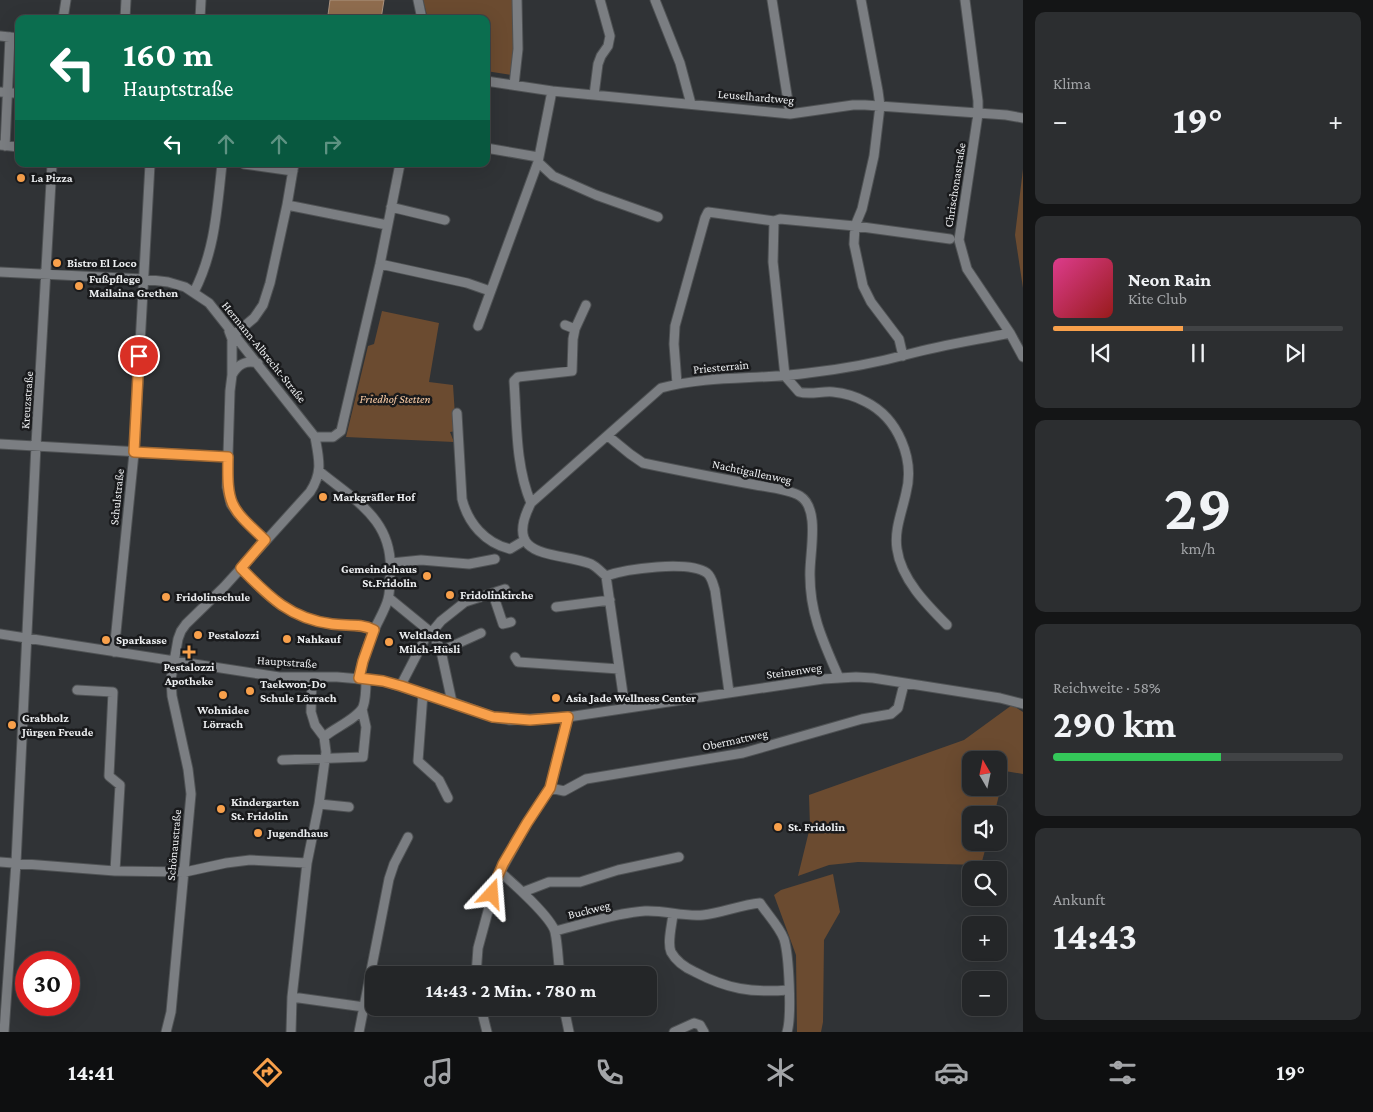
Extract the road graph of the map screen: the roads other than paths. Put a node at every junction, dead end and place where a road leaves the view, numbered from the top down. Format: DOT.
graph roads {
  1 [pos="66,0"];
  2 [pos="126,0"];
  3 [pos="201,0"];
  4 [pos="418,0"];
  5 [pos="517,0"];
  6 [pos="600,0"];
  7 [pos="656,0"];
  8 [pos="772,0"];
  9 [pos="861,0"];
  10 [pos="965,0"];
  11 [pos="64,15"];
  12 [pos="125,15"];
  13 [pos="200,15"];
  14 [pos="421,15"];
  15 [pos="0,36"];
  16 [pos="14,37"];
  17 [pos="490,82"];
  18 [pos="514,85"];
  19 [pos="552,91"];
  20 [pos="4,92"];
  21 [pos="594,95"];
  22 [pos="691,104"];
  23 [pos="880,106"];
  24 [pos="790,114"];
  25 [pos="978,114"];
  26 [pos="1023,118"];
  27 [pos="2,146"];
  28 [pos="15,147"];
  29 [pos="490,149"];
  30 [pos="538,160"];
  31 [pos="52,167"];
  32 [pos="150,167"];
  33 [pos="222,167"];
  34 [pos="399,167"];
  35 [pos="293,168"];
  36 [pos="287,205"];
  37 [pos="391,207"];
  38 [pos="658,217"];
  39 [pos="444,220"];
  40 [pos="774,221"];
  41 [pos="387,225"];
  42 [pos="855,226"];
  43 [pos="954,240"];
  44 [pos="380,264"];
  45 [pos="0,272"];
  46 [pos="47,275"];
  47 [pos="143,279"];
  48 [pos="490,291"];
  49 [pos="194,292"];
  50 [pos="586,305"];
  51 [pos="565,325"];
  52 [pos="228,326"];
  53 [pos="478,326"];
  54 [pos="575,329"];
  55 [pos="1010,333"];
  56 [pos="234,334"];
  57 [pos="903,356"];
  58 [pos="1023,357"];
  59 [pos="258,363"];
  60 [pos="232,375"];
  61 [pos="785,376"];
  62 [pos="677,384"];
  63 [pos="457,413"];
  64 [pos="608,436"];
  65 [pos="315,437"];
  66 [pos="0,444"];
  67 [pos="36,446"];
  68 [pos="134,452"];
  69 [pos="228,457"];
  70 [pos="319,471"];
  71 [pos="531,503"];
  72 [pos="265,540"];
  73 [pos="525,540"];
  74 [pos="496,559"];
  75 [pos="391,563"];
  76 [pos="241,568"];
  77 [pos="606,576"];
  78 [pos="505,589"];
  79 [pos="493,594"];
  80 [pos="389,598"];
  81 [pos="610,600"];
  82 [pos="556,606"];
  83 [pos="511,622"];
  84 [pos="947,625"];
  85 [pos="374,630"];
  86 [pos="430,632"];
  87 [pos="481,633"];
  88 [pos="0,634"];
  89 [pos="27,638"];
  90 [pos="441,651"];
  91 [pos="114,652"];
  92 [pos="515,657"];
  93 [pos="174,660"];
  94 [pos="619,669"];
  95 [pos="312,677"];
  96 [pos="839,678"];
  97 [pos="362,679"];
  98 [pos="904,684"];
  99 [pos="401,686"];
  100 [pos="77,690"];
  101 [pos="729,692"];
  102 [pos="423,693"];
  103 [pos="452,702"];
  104 [pos="1023,704"];
  105 [pos="625,708"];
  106 [pos="362,709"];
  107 [pos="568,717"];
  108 [pos="324,737"];
  109 [pos="325,759"];
  110 [pos="282,760"];
  111 [pos="550,788"];
  112 [pos="448,798"];
  113 [pos="318,804"];
  114 [pos="349,807"];
  115 [pos="408,837"];
  116 [pos="679,857"];
  117 [pos="0,862"];
  118 [pos="16,863"];
  119 [pos="307,863"];
  120 [pos="115,872"];
  121 [pos="185,872"];
  122 [pos="500,872"];
  123 [pos="523,892"];
  124 [pos="673,914"];
  125 [pos="555,931"];
  126 [pos="477,966"];
  127 [pos="559,966"];
  128 [pos="788,990"];
  129 [pos="292,997"];
  130 [pos="364,1007"];
  131 [pos="483,1016"];
  132 [pos="566,1016"];
  133 [pos="4,1032"];
  134 [pos="166,1032"];
  135 [pos="291,1032"];
  136 [pos="359,1032"];
  137 [pos="487,1032"];
  138 [pos="569,1032"];
  139 [pos="674,1032"];
  140 [pos="704,1032"];
  141 [pos="787,1032"];
  1 -- 11 [label="street"];
  2 -- 12 [label="street"];
  3 -- 13 [label="street"];
  4 -- 14 [label="street"];
  5 -- 18 [label="street"];
  6 -- 21 [label="street"];
  7 -- 22 [label="street"];
  8 -- 24 [label="street"];
  9 -- 23 [label="street"];
  10 -- 25 [label="street, Chrischonastraße"];
  15 -- 16 [label="street"];
  16 -- 20 [label="street"];
  17 -- 18 [label="street, Leuselhardtweg"];
  18 -- 19 [label="street, Leuselhardtweg"];
  19 -- 21 [label="street, Leuselhardtweg"];
  19 -- 30 [label="street"];
  20 -- 27 [label="street"];
  21 -- 22 [label="street, Leuselhardtweg"];
  22 -- 24 [label="street, Leuselhardtweg"];
  23 -- 24 [label="street, Leuselhardtweg"];
  23 -- 25 [label="street, Leuselhardtweg"];
  23 -- 42 [label="street"];
  25 -- 26 [label="street, Leuselhardtweg"];
  25 -- 43 [label="street, Chrischonastraße"];
  27 -- 28 [label="street"];
  29 -- 30 [label="street"];
  30 -- 38 [label="street"];
  30 -- 48 [label="street"];
  31 -- 46 [label="street, Kreuzstraße"];
  32 -- 47 [label="street, Schulstraße"];
  33 -- 49 [label="street"];
  34 -- 37 [label="street"];
  35 -- 36 [label="street"];
  36 -- 41 [label="street"];
  36 -- 56 [label="street"];
  37 -- 39 [label="street"];
  37 -- 41 [label="street"];
  40 -- 42 [label="street"];
  40 -- 61 [label="street"];
  40 -- 62 [label="street"];
  41 -- 44 [label="street"];
  42 -- 43 [label="street"];
  42 -- 57 [label="street"];
  43 -- 55 [label="street, Chrischonastraße"];
  44 -- 48 [label="street"];
  44 -- 65 [label="street"];
  45 -- 46 [label="street, Hermann-Albrecht-Straße"];
  46 -- 47 [label="street, Hermann-Albrecht-Straße"];
  46 -- 67 [label="street, Kreuzstraße"];
  47 -- 49 [label="street, Hermann-Albrecht-Straße"];
  47 -- 68 [label="street, Schulstraße"];
  48 -- 53 [label="street"];
  49 -- 52 [label="street, Hermann-Albrecht-Straße"];
  50 -- 54 [label="street"];
  51 -- 54 [label="street"];
  52 -- 56 [label="street, Hermann-Albrecht-Straße"];
  52 -- 60 [label="street"];
  54 -- 71 [label="street"];
  55 -- 57 [label="street, Priesterrain"];
  55 -- 58 [label="street, Chrischonastraße"];
  56 -- 59 [label="street, Hermann-Albrecht-Straße"];
  57 -- 61 [label="street, Priesterrain"];
  59 -- 60 [label="street"];
  59 -- 65 [label="street, Hermann-Albrecht-Straße"];
  60 -- 69 [label="street"];
  61 -- 62 [label="street, Priesterrain"];
  61 -- 84 [label="street"];
  62 -- 64 [label="street, Priesterrain"];
  63 -- 73 [label="street"];
  64 -- 71 [label="street, Priesterrain"];
  64 -- 96 [label="street, Nachtigallenweg"];
  65 -- 70 [label="street"];
  66 -- 67 [label="street"];
  67 -- 68 [label="street"];
  67 -- 89 [label="street, Kreuzstraße"];
  68 -- 69 [label="street"];
  68 -- 91 [label="street, Schulstraße"];
  69 -- 72 [label="street"];
  70 -- 72 [label="street, Schönaustraße"];
  70 -- 75 [label="street"];
  71 -- 73 [label="street"];
  72 -- 76 [label="street, Schönaustraße"];
  73 -- 77 [label="street"];
  74 -- 75 [label="street"];
  75 -- 80 [label="street"];
  76 -- 85 [label="street"];
  76 -- 93 [label="street, Schönaustraße"];
  77 -- 81 [label="street"];
  77 -- 101 [label="street"];
  78 -- 79 [label="street"];
  79 -- 83 [label="street"];
  79 -- 86 [label="street"];
  80 -- 85 [label="street"];
  80 -- 86 [label="street"];
  81 -- 82 [label="street"];
  81 -- 94 [label="street"];
  85 -- 97 [label="street"];
  86 -- 90 [label="street"];
  86 -- 99 [label="street"];
  87 -- 90 [label="street"];
  88 -- 89 [label="street, Hauptstraße"];
  89 -- 91 [label="street, Hauptstraße"];
  89 -- 118 [label="street, Kreuzstraße"];
  90 -- 103 [label="street"];
  91 -- 93 [label="street, Hauptstraße"];
  92 -- 94 [label="street"];
  93 -- 95 [label="street, Hauptstraße"];
  93 -- 121 [label="street, Schönaustraße"];
  94 -- 105 [label="street"];
  95 -- 97 [label="street, Hauptstraße"];
  95 -- 108 [label="street"];
  96 -- 98 [label="street, Steinenweg"];
  96 -- 101 [label="street, Steinenweg"];
  97 -- 99 [label="street, Hauptstraße"];
  97 -- 106 [label="street"];
  98 -- 104 [label="street, Steinenweg"];
  98 -- 111 [label="street, Obermattweg"];
  99 -- 102 [label="street, Hauptstraße"];
  100 -- 120 [label="street"];
  101 -- 105 [label="street, Steinenweg"];
  102 -- 103 [label="street, Hauptstraße"];
  102 -- 112 [label="street"];
  103 -- 107 [label="street, Hauptstraße"];
  105 -- 107 [label="street, Steinenweg"];
  106 -- 108 [label="street"];
  106 -- 109 [label="street"];
  107 -- 111 [label="street"];
  108 -- 109 [label="street"];
  109 -- 110 [label="street"];
  109 -- 113 [label="street"];
  111 -- 122 [label="street"];
  113 -- 114 [label="street"];
  113 -- 119 [label="street"];
  115 -- 130 [label="street"];
  116 -- 123 [label="street"];
  117 -- 118 [label="street"];
  118 -- 120 [label="street"];
  118 -- 133 [label="street, Kreuzstraße"];
  119 -- 121 [label="street"];
  119 -- 129 [label="street"];
  120 -- 121 [label="street"];
  121 -- 134 [label="street, Schönaustraße"];
  122 -- 123 [label="street, Buckweg"];
  122 -- 126 [label="street"];
  123 -- 125 [label="street, Buckweg"];
  124 -- 125 [label="street, Buckweg"];
  124 -- 128 [label="street"];
  124 -- 128 [label="street, Buckweg"];
  125 -- 127 [label="street"];
  128 -- 141 [label="street"];
  129 -- 130 [label="street"];
  129 -- 135 [label="street"];
  130 -- 136 [label="street"];
  131 -- 137 [label="street"];
  132 -- 138 [label="street"];
  139 -- 140 [label="street"];
}
